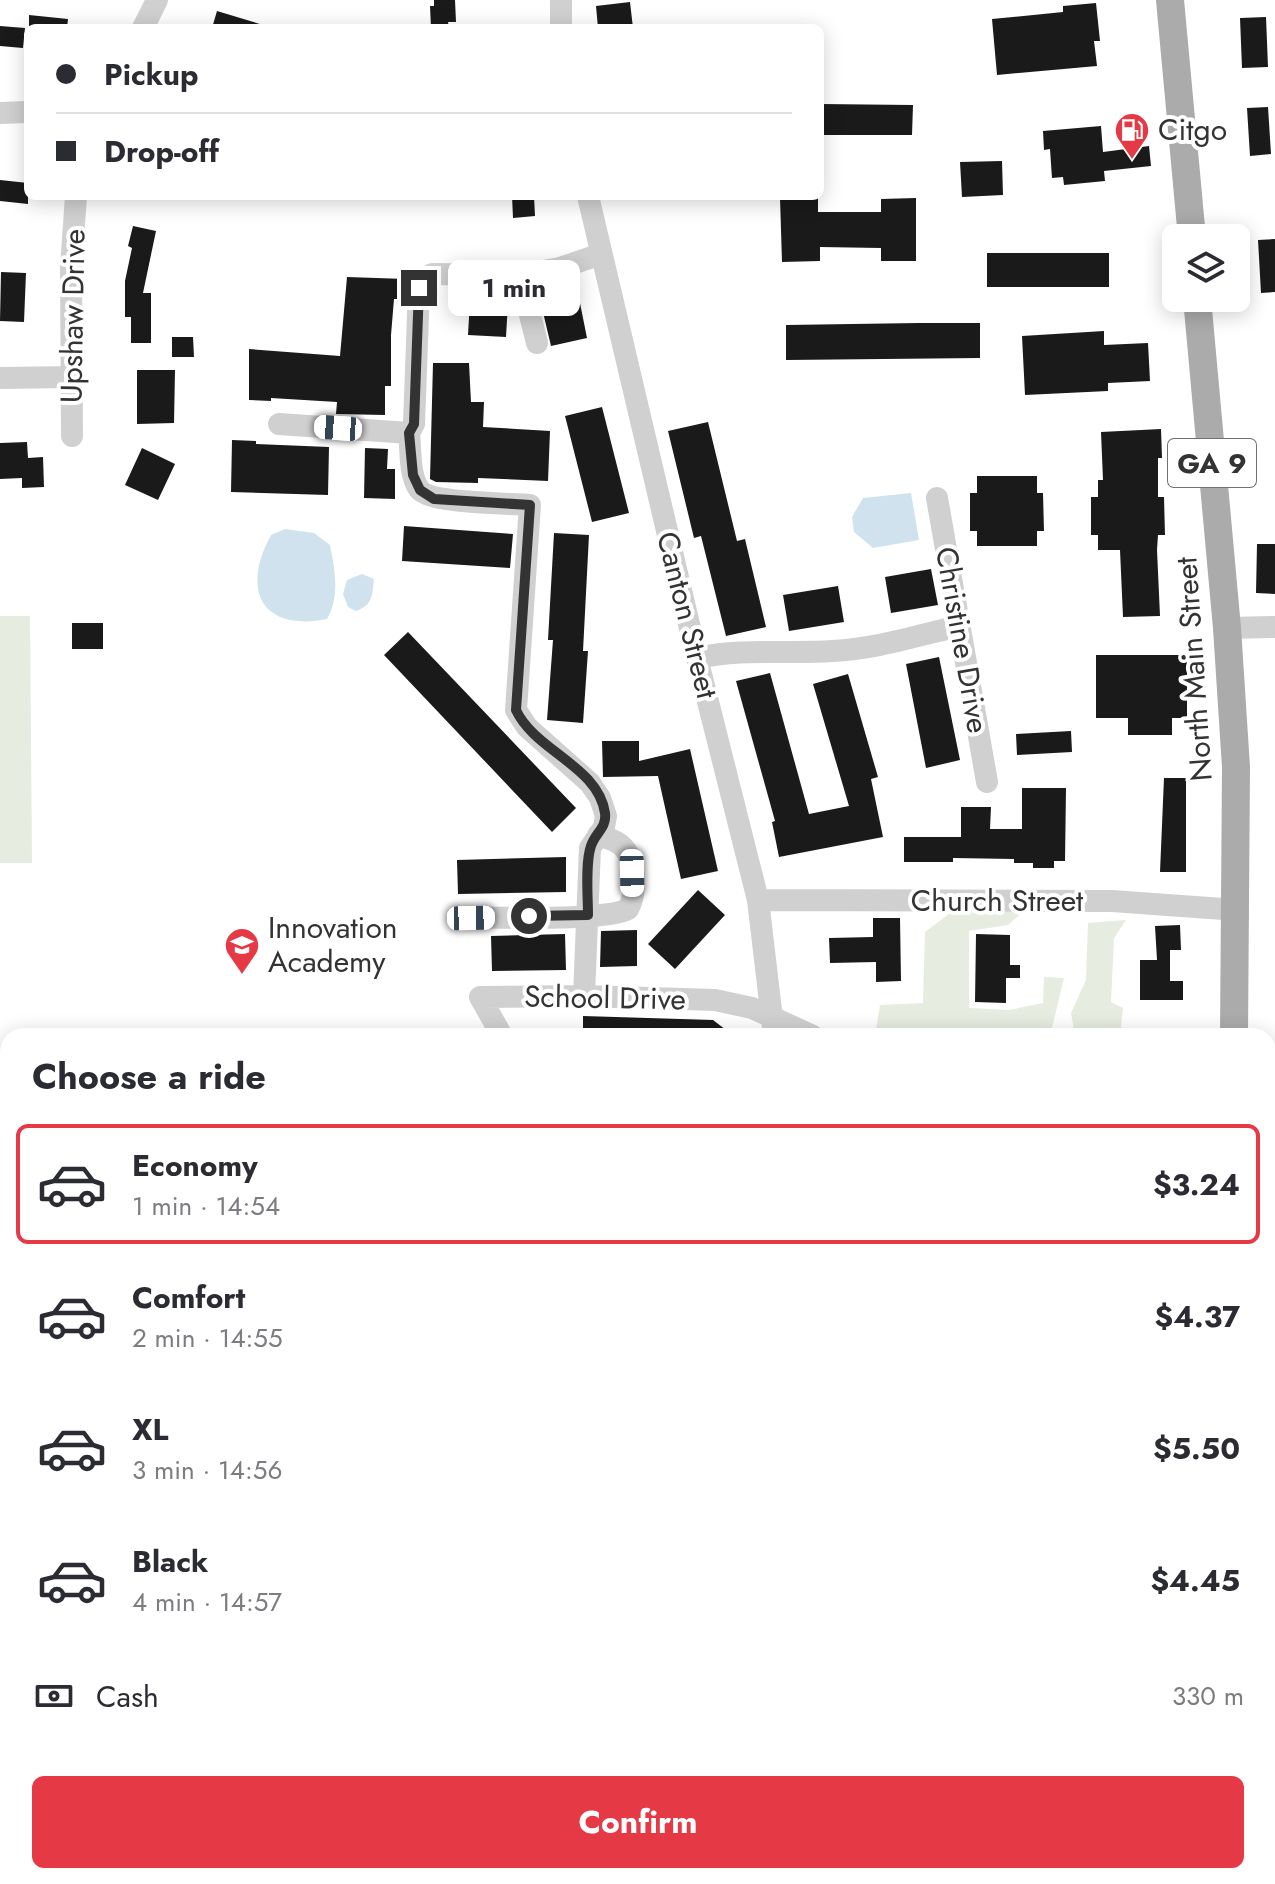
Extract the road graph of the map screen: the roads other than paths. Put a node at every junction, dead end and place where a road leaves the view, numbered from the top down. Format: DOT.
graph roads {
  1 [pos="157,0"];
  2 [pos="561,0"];
  3 [pos="1170,0"];
  4 [pos="145,24"];
  5 [pos="561,24"];
  6 [pos="24,112"];
  7 [pos="0,113"];
  8 [pos="76,200"];
  9 [pos="589,200"];
  10 [pos="1191,224"];
  11 [pos="601,254"];
  12 [pos="520,275"];
  13 [pos="1198,312"];
  14 [pos="537,343"];
  15 [pos="71,377"];
  16 [pos="0,378"];
  17 [pos="279,424"];
  18 [pos="409,433"];
  19 [pos="72,436"];
  20 [pos="937,498"];
  21 [pos="960,626"];
  22 [pos="1275,627"];
  23 [pos="1227,628"];
  24 [pos="697,658"];
  25 [pos="987,782"];
  26 [pos="598,835"];
  27 [pos="758,900"];
  28 [pos="1237,910"];
  29 [pos="588,915"];
  30 [pos="471,918"];
  31 [pos="584,996"];
  32 [pos="772,1026"];
  33 [pos="497,1028"];
  34 [pos="1234,1028"];
  1 -- 4 [label="street"];
  2 -- 5 [label="street"];
  3 -- 10 [label="main road"];
  6 -- 7 [label="street"];
  8 -- 15 [label="street, Upshaw Drive"];
  9 -- 11 [label="street, Canton Street"];
  11 -- 12 [label="street"];
  11 -- 24 [label="street, Canton Street"];
  12 -- 14 [label="street"];
  12 -- 18 [label="street"];
  13 -- 23 [label="main road, North Main Street / GA 9"];
  15 -- 16 [label="street"];
  15 -- 19 [label="street, Upshaw Drive"];
  17 -- 18 [label="street"];
  18 -- 26 [label="street"];
  20 -- 21 [label="street, Christine Drive"];
  21 -- 24 [label="street"];
  21 -- 25 [label="street, Christine Drive"];
  22 -- 23 [label="street"];
  23 -- 28 [label="main road, North Main Street / GA 9"];
  24 -- 27 [label="street, Canton Street"];
  26 -- 29 [label="street"];
  26 -- 29 [label="street"];
  27 -- 28 [label="street, Church Street"];
  27 -- 32 [label="street, Canton Street"];
  28 -- 34 [label="main road, North Main Street / GA 9"];
  29 -- 30 [label="street"];
  29 -- 31 [label="street"];
  31 -- 32 [label="street, School Drive"];
  31 -- 33 [label="street, School Drive"];
}
